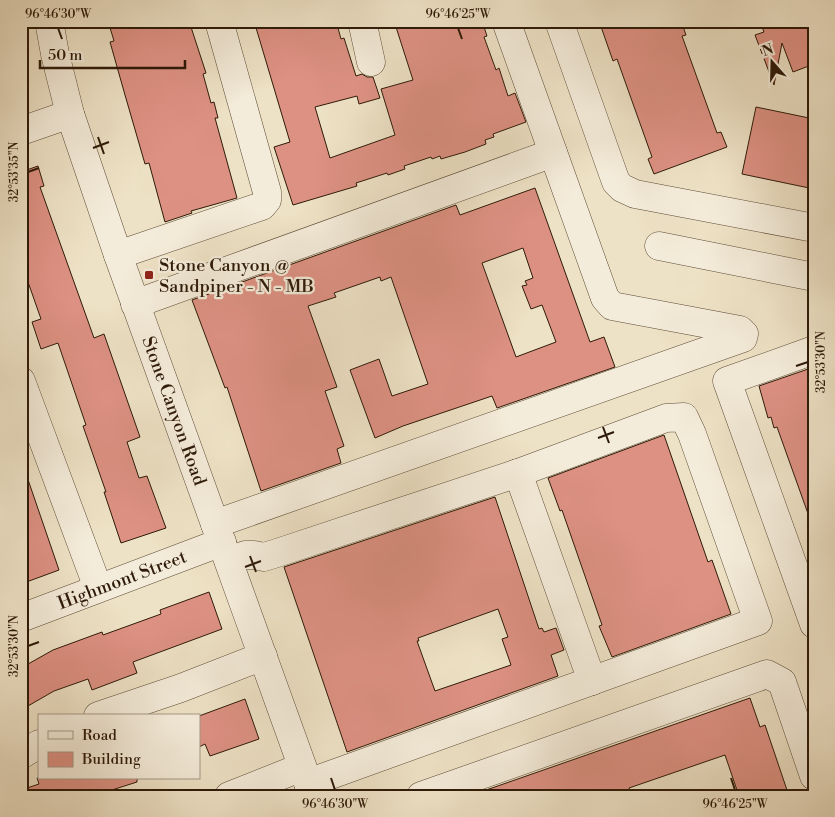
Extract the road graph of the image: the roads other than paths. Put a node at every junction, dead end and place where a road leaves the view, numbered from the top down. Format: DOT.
graph roads {
  1 [pos="49,21"];
  2 [pos="219,21"];
  3 [pos="362,21"];
  4 [pos="506,21"];
  5 [pos="559,21"];
  6 [pos="370,62"];
  7 [pos="70,114"];
  8 [pos="21,131"];
  9 [pos="553,152"];
  10 [pos="814,228"];
  11 [pos="659,246"];
  12 [pos="118,255"];
  13 [pos="814,277"];
  14 [pos="135,304"];
  15 [pos="814,350"];
  16 [pos="21,381"];
  17 [pos="518,473"];
  18 [pos="222,542"];
  19 [pos="98,588"];
  20 [pos="21,618"];
  21 [pos="814,624"];
  22 [pos="263,656"];
  23 [pos="592,682"];
  24 [pos="104,714"];
  25 [pos="38,745"];
  26 [pos="21,755"];
  27 [pos="814,776"];
  28 [pos="308,782"];
  29 [pos="229,796"];
  30 [pos="421,796"];
  1 -- 7 [label="street, Stone Canyon Road"];
  2 -- 12 [label="street"];
  3 -- 6 [label="street"];
  4 -- 9 [label="street"];
  5 -- 10 [label="street"];
  7 -- 8 [label="street"];
  7 -- 12 [label="street, Stone Canyon Road"];
  9 -- 14 [label="street"];
  9 -- 18 [label="street"];
  11 -- 13 [label="street"];
  12 -- 14 [label="street, Stone Canyon Road"];
  14 -- 18 [label="street, Stone Canyon Road"];
  15 -- 21 [label="street"];
  16 -- 19 [label="street"];
  17 -- 18 [label="street"];
  17 -- 23 [label="street"];
  17 -- 23 [label="street"];
  18 -- 19 [label="street, Highmont Street"];
  18 -- 22 [label="street, Stone Canyon Road"];
  19 -- 20 [label="street, Highmont Street"];
  22 -- 24 [label="street"];
  22 -- 28 [label="street, Stone Canyon Road"];
  23 -- 28 [label="street"];
  25 -- 26 [label="street"];
  27 -- 30 [label="street"];
  28 -- 29 [label="street"];
}
